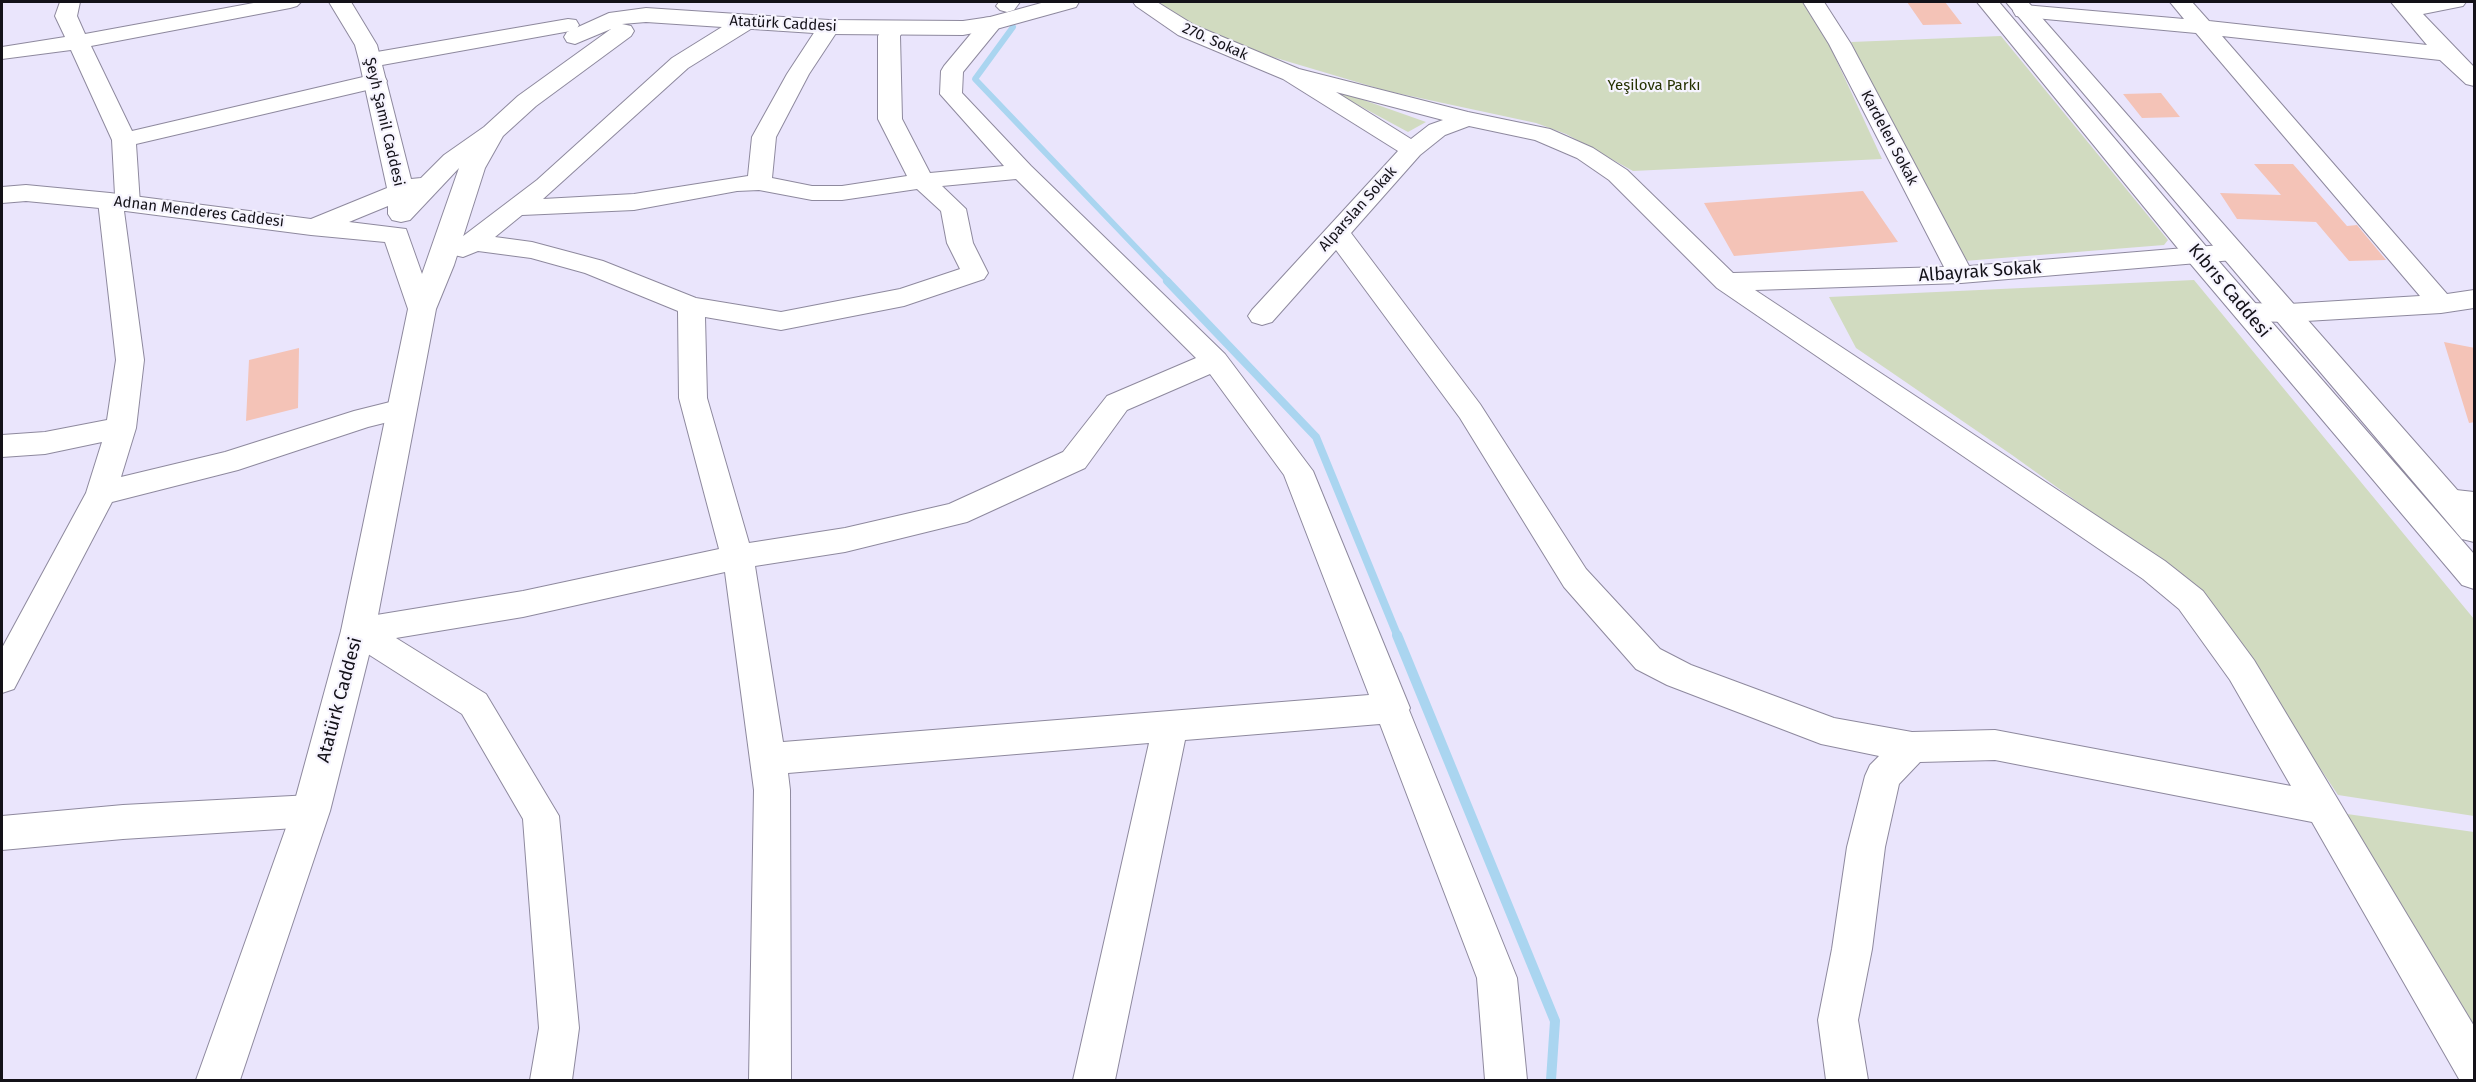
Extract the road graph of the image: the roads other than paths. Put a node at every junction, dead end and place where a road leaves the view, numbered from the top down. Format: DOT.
graph roads {
  1 [pos="70,2"];
  2 [pos="290,2"];
  3 [pos="340,2"];
  4 [pos="565,2"];
  5 [pos="1068,2"];
  6 [pos="1143,2"];
  7 [pos="1815,2"];
  8 [pos="1988,2"];
  9 [pos="2181,2"];
  10 [pos="2456,2"];
  11 [pos="2021,6"];
  12 [pos="2405,6"];
  13 [pos="1009,7"];
  14 [pos="847,8"];
  15 [pos="751,12"];
  16 [pos="672,18"];
  17 [pos="829,27"];
  18 [pos="2201,27"];
  19 [pos="884,28"];
  20 [pos="570,35"];
  21 [pos="80,42"];
  22 [pos="602,46"];
  23 [pos="2,54"];
  24 [pos="2447,54"];
  25 [pos="374,70"];
  26 [pos="1292,74"];
  27 [pos="2475,79"];
  28 [pos="527,101"];
  29 [pos="1467,119"];
  30 [pos="493,132"];
  31 [pos="124,140"];
  32 [pos="1412,150"];
  33 [pos="1022,171"];
  34 [pos="2,181"];
  35 [pos="922,181"];
  36 [pos="759,183"];
  37 [pos="14,194"];
  38 [pos="119,202"];
  39 [pos="518,208"];
  40 [pos="399,214"];
  41 [pos="458,214"];
  42 [pos="311,227"];
  43 [pos="1337,232"];
  44 [pos="474,242"];
  45 [pos="2233,252"];
  46 [pos="2199,256"];
  47 [pos="440,265"];
  48 [pos="1961,275"];
  49 [pos="1726,282"];
  50 [pos="2475,299"];
  51 [pos="2441,304"];
  52 [pos="691,306"];
  53 [pos="422,309"];
  54 [pos="2247,312"];
  55 [pos="2289,313"];
  56 [pos="1262,316"];
  57 [pos="1215,361"];
  58 [pos="402,409"];
  59 [pos="121,428"];
  60 [pos="2,446"];
  61 [pos="101,493"];
  62 [pos="2461,502"];
  63 [pos="2475,530"];
  64 [pos="737,557"];
  65 [pos="2475,576"];
  66 [pos="358,631"];
  67 [pos="2,679"];
  68 [pos="1393,708"];
  69 [pos="1170,726"];
  70 [pos="1912,747"];
  71 [pos="768,759"];
  72 [pos="2323,807"];
  73 [pos="311,811"];
  74 [pos="2,833"];
  75 [pos="2475,1064"];
  76 [pos="218,1080"];
  77 [pos="550,1080"];
  78 [pos="770,1080"];
  79 [pos="1094,1080"];
  80 [pos="1506,1080"];
  81 [pos="1847,1080"];
  1 -- 21 [label="street"];
  2 -- 21 [label="street"];
  3 -- 25 [label="street, Şeyh Şamil Caddesi"];
  4 -- 20 [label="street"];
  5 -- 13 [label="street, Atatürk Caddesi"];
  6 -- 26 [label="street, 270. Sokak"];
  7 -- 48 [label="street, Kardelen Sokak"];
  8 -- 46 [label="street, Kıbrıs Caddesi"];
  9 -- 18 [label="street"];
  10 -- 12 [label="street"];
  11 -- 18 [label="street"];
  11 -- 45 [label="street"];
  12 -- 24 [label="street"];
  13 -- 19 [label="street, Atatürk Caddesi"];
  13 -- 33 [label="street"];
  14 -- 19 [label="street"];
  15 -- 16 [label="street, Atatürk Caddesi"];
  15 -- 17 [label="street, Atatürk Caddesi"];
  15 -- 39 [label="street"];
  16 -- 20 [label="street, Atatürk Caddesi"];
  16 -- 22 [label="street, Atatürk Caddesi"];
  17 -- 19 [label="street, Atatürk Caddesi"];
  17 -- 36 [label="street"];
  18 -- 24 [label="street"];
  18 -- 51 [label="street"];
  19 -- 35 [label="street"];
  20 -- 22 [label="street"];
  20 -- 25 [label="street"];
  20 -- 28 [label="street, Atatürk Caddesi"];
  21 -- 23 [label="street"];
  21 -- 31 [label="street"];
  22 -- 28 [label="street, Atatürk Caddesi"];
  24 -- 27 [label="street"];
  25 -- 31 [label="street"];
  25 -- 40 [label="street, Şeyh Şamil Caddesi"];
  26 -- 29 [label="street"];
  26 -- 32 [label="street"];
  28 -- 30 [label="street, Atatürk Caddesi"];
  29 -- 32 [label="street, Alparslan Sokak"];
  29 -- 49 [label="street"];
  30 -- 40 [label="street"];
  30 -- 41 [label="street, Atatürk Caddesi"];
  31 -- 38 [label="street"];
  32 -- 43 [label="street, Alparslan Sokak"];
  33 -- 35 [label="street"];
  33 -- 57 [label="street"];
  34 -- 37 [label="street"];
  35 -- 36 [label="street"];
  35 -- 52 [label="street"];
  36 -- 39 [label="street"];
  37 -- 38 [label="street, Adnan Menderes Caddesi"];
  38 -- 42 [label="street, Adnan Menderes Caddesi"];
  38 -- 59 [label="street"];
  39 -- 44 [label="street"];
  40 -- 41 [label="street"];
  40 -- 42 [label="street, Adnan Menderes Caddesi"];
  40 -- 42 [label="street"];
  40 -- 53 [label="street, Şeyh Şamil Caddesi"];
  41 -- 47 [label="street, Atatürk Caddesi"];
  43 -- 56 [label="street, Alparslan Sokak"];
  43 -- 70 [label="street"];
  44 -- 47 [label="street"];
  44 -- 52 [label="street"];
  45 -- 46 [label="street, Albayrak Sokak"];
  45 -- 55 [label="street"];
  46 -- 48 [label="street, Albayrak Sokak"];
  46 -- 54 [label="street, Kıbrıs Caddesi"];
  47 -- 53 [label="street, Atatürk Caddesi"];
  48 -- 49 [label="street, Albayrak Sokak"];
  49 -- 72 [label="street"];
  50 -- 51 [label="street"];
  51 -- 55 [label="street"];
  52 -- 64 [label="street"];
  53 -- 58 [label="street, Atatürk Caddesi"];
  54 -- 55 [label="street"];
  54 -- 65 [label="street, Kıbrıs Caddesi"];
  55 -- 62 [label="street"];
  57 -- 64 [label="street"];
  57 -- 68 [label="street"];
  58 -- 61 [label="street"];
  58 -- 66 [label="street, Atatürk Caddesi"];
  59 -- 60 [label="street"];
  59 -- 61 [label="street"];
  61 -- 67 [label="street"];
  62 -- 63 [label="street"];
  64 -- 66 [label="street"];
  64 -- 71 [label="street"];
  66 -- 73 [label="street, Atatürk Caddesi"];
  66 -- 77 [label="street"];
  68 -- 69 [label="street"];
  68 -- 80 [label="street"];
  69 -- 71 [label="street"];
  69 -- 79 [label="street"];
  70 -- 72 [label="street"];
  70 -- 81 [label="street"];
  71 -- 78 [label="street"];
  72 -- 75 [label="street"];
  73 -- 74 [label="street"];
  73 -- 76 [label="street, Atatürk Caddesi"];
}
